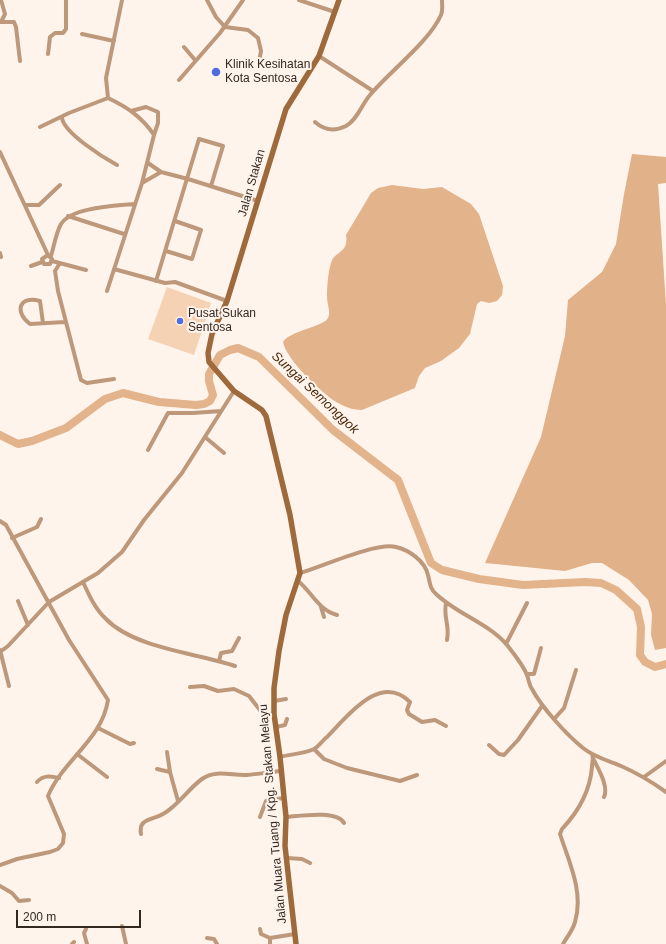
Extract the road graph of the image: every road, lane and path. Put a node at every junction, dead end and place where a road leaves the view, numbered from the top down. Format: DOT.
graph roads {
  1 [pos="1,0"];
  2 [pos="66,0"];
  3 [pos="122,0"];
  4 [pos="207,0"];
  5 [pos="242,0"];
  6 [pos="300,0"];
  7 [pos="339,0"];
  8 [pos="442,0"];
  9 [pos="335,12"];
  10 [pos="1,22"];
  11 [pos="224,26"];
  12 [pos="82,34"];
  13 [pos="114,41"];
  14 [pos="184,47"];
  15 [pos="48,54"];
  16 [pos="319,56"];
  17 [pos="195,60"];
  18 [pos="20,61"];
  19 [pos="259,62"];
  20 [pos="179,80"];
  21 [pos="374,91"];
  22 [pos="108,98"];
  23 [pos="131,110"];
  24 [pos="62,118"];
  25 [pos="315,122"];
  26 [pos="40,127"];
  27 [pos="154,135"];
  28 [pos="0,152"];
  29 [pos="148,163"];
  30 [pos="117,165"];
  31 [pos="161,172"];
  32 [pos="188,178"];
  33 [pos="142,183"];
  34 [pos="60,185"];
  35 [pos="211,186"];
  36 [pos="258,201"];
  37 [pos="134,204"];
  38 [pos="26,205"];
  39 [pos="68,216"];
  40 [pos="175,221"];
  41 [pos="124,234"];
  42 [pos="166,251"];
  43 [pos="50,257"];
  44 [pos="42,262"];
  45 [pos="60,262"];
  46 [pos="31,266"];
  47 [pos="114,269"];
  48 [pos="86,270"];
  49 [pos="156,281"];
  50 [pos="107,291"];
  51 [pos="227,301"];
  52 [pos="65,322"];
  53 [pos="43,323"];
  54 [pos="114,379"];
  55 [pos="234,391"];
  56 [pos="222,411"];
  57 [pos="204,437"];
  58 [pos="148,450"];
  59 [pos="224,453"];
  60 [pos="41,519"];
  61 [pos="0,521"];
  62 [pos="12,538"];
  63 [pos="300,573"];
  64 [pos="297,580"];
  65 [pos="83,582"];
  66 [pos="18,601"];
  67 [pos="49,602"];
  68 [pos="446,603"];
  69 [pos="527,603"];
  70 [pos="320,607"];
  71 [pos="337,615"];
  72 [pos="324,617"];
  73 [pos="28,624"];
  74 [pos="239,638"];
  75 [pos="447,640"];
  76 [pos="506,644"];
  77 [pos="541,648"];
  78 [pos="0,651"];
  79 [pos="219,661"];
  80 [pos="234,666"];
  81 [pos="576,670"];
  82 [pos="527,674"];
  83 [pos="9,686"];
  84 [pos="190,687"];
  85 [pos="286,699"];
  86 [pos="274,701"];
  87 [pos="542,706"];
  88 [pos="274,714"];
  89 [pos="555,718"];
  90 [pos="287,719"];
  91 [pos="276,726"];
  92 [pos="446,726"];
  93 [pos="98,728"];
  94 [pos="134,743"];
  95 [pos="489,745"];
  96 [pos="314,749"];
  97 [pos="167,752"];
  98 [pos="77,754"];
  99 [pos="593,756"];
  100 [pos="280,757"];
  101 [pos="666,761"];
  102 [pos="157,769"];
  103 [pos="281,771"];
  104 [pos="170,772"];
  105 [pos="417,775"];
  106 [pos="106,777"];
  107 [pos="59,778"];
  108 [pos="644,778"];
  109 [pos="37,782"];
  110 [pos="666,792"];
  111 [pos="604,797"];
  112 [pos="284,798"];
  113 [pos="178,801"];
  114 [pos="260,817"];
  115 [pos="286,817"];
  116 [pos="344,823"];
  117 [pos="140,834"];
  118 [pos="287,858"];
  119 [pos="310,863"];
  120 [pos="0,865"];
  121 [pos="0,886"];
  122 [pos="28,900"];
  123 [pos="122,926"];
  124 [pos="86,929"];
  125 [pos="260,929"];
  126 [pos="295,934"];
  127 [pos="207,938"];
  128 [pos="270,938"];
  129 [pos="87,944"];
  130 [pos="126,944"];
  131 [pos="217,944"];
  132 [pos="270,944"];
  133 [pos="296,944"];
  134 [pos="563,944"];
  1 -- 10 [label="street"];
  2 -- 15 [label="street"];
  3 -- 13 [label="street"];
  4 -- 11 [label="street"];
  5 -- 11 [label="street"];
  6 -- 9 [label="street"];
  7 -- 9 [label="main road, Jalan Stakan"];
  8 -- 21 [label="street"];
  9 -- 16 [label="main road, Jalan Stakan"];
  10 -- 18 [label="street"];
  11 -- 17 [label="street"];
  11 -- 19 [label="street"];
  12 -- 13 [label="street"];
  13 -- 22 [label="street"];
  14 -- 17 [label="street"];
  16 -- 21 [label="street"];
  16 -- 36 [label="main road, Jalan Stakan"];
  17 -- 20 [label="street"];
  21 -- 25 [label="street"];
  22 -- 23 [label="street"];
  22 -- 24 [label="street"];
  23 -- 27 [label="street"];
  23 -- 27 [label="street"];
  24 -- 26 [label="street"];
  24 -- 30 [label="street"];
  27 -- 29 [label="street"];
  28 -- 38 [label="street"];
  29 -- 31 [label="street"];
  29 -- 33 [label="street"];
  31 -- 32 [label="street"];
  31 -- 33 [label="street"];
  32 -- 35 [label="street"];
  32 -- 35 [label="street"];
  32 -- 40 [label="street"];
  33 -- 37 [label="street"];
  34 -- 38 [label="street"];
  35 -- 36 [label="street"];
  36 -- 51 [label="main road, Jalan Stakan"];
  37 -- 39 [label="street"];
  37 -- 41 [label="street"];
  38 -- 43 [label="street"];
  39 -- 41 [label="street"];
  39 -- 43 [label="street"];
  40 -- 42 [label="street"];
  40 -- 42 [label="street"];
  41 -- 47 [label="street"];
  42 -- 49 [label="street"];
  43 -- 44 [label="street"];
  43 -- 44 [label="street"];
  43 -- 45 [label="street"];
  44 -- 46 [label="street"];
  45 -- 48 [label="street"];
  45 -- 52 [label="street"];
  47 -- 49 [label="street"];
  47 -- 50 [label="street"];
  49 -- 51 [label="street"];
  51 -- 55 [label="main road, Jalan Stakan"];
  52 -- 53 [label="street"];
  52 -- 54 [label="street"];
  53 -- 53 [label="street"];
  55 -- 56 [label="street"];
  55 -- 63 [label="main road"];
  56 -- 57 [label="street"];
  56 -- 58 [label="street"];
  57 -- 59 [label="street"];
  57 -- 65 [label="street"];
  60 -- 62 [label="street"];
  61 -- 62 [label="street"];
  62 -- 67 [label="street"];
  63 -- 64 [label="main road, Jalan Muara Tuang / Kpg. Stakan Melayu"];
  63 -- 68 [label="street"];
  64 -- 70 [label="street"];
  64 -- 86 [label="main road, Jalan Muara Tuang / Kpg. Stakan Melayu"];
  65 -- 67 [label="street"];
  65 -- 79 [label="street"];
  66 -- 73 [label="street"];
  67 -- 73 [label="street"];
  67 -- 93 [label="street"];
  68 -- 75 [label="street"];
  68 -- 76 [label="street"];
  69 -- 76 [label="street"];
  70 -- 71 [label="street"];
  70 -- 72 [label="street"];
  73 -- 78 [label="street"];
  74 -- 79 [label="street"];
  76 -- 82 [label="street"];
  77 -- 82 [label="street"];
  78 -- 83 [label="street"];
  79 -- 80 [label="street"];
  81 -- 89 [label="street"];
  82 -- 87 [label="street"];
  84 -- 88 [label="street"];
  85 -- 86 [label="street"];
  86 -- 88 [label="main road, Jalan Muara Tuang / Kpg. Stakan Melayu"];
  87 -- 89 [label="street"];
  87 -- 95 [label="street"];
  88 -- 91 [label="main road, Jalan Muara Tuang / Kpg. Stakan Melayu"];
  89 -- 99 [label="street"];
  90 -- 91 [label="street"];
  91 -- 100 [label="main road, Jalan Muara Tuang / Kpg. Stakan Melayu"];
  92 -- 96 [label="street"];
  93 -- 94 [label="street"];
  93 -- 98 [label="street"];
  96 -- 100 [label="street"];
  96 -- 105 [label="street"];
  97 -- 104 [label="street"];
  98 -- 106 [label="street"];
  98 -- 107 [label="street"];
  99 -- 108 [label="street"];
  99 -- 111 [label="street"];
  99 -- 134 [label="street"];
  100 -- 103 [label="main road, Jalan Muara Tuang / Kpg. Stakan Melayu"];
  101 -- 108 [label="street"];
  102 -- 104 [label="street"];
  103 -- 112 [label="main road, Jalan Muara Tuang / Kpg. Stakan Melayu"];
  103 -- 113 [label="street"];
  104 -- 113 [label="street"];
  107 -- 109 [label="street"];
  107 -- 120 [label="street"];
  108 -- 110 [label="street"];
  112 -- 114 [label="street"];
  112 -- 115 [label="main road, Jalan Muara Tuang / Kpg. Stakan Melayu"];
  113 -- 117 [label="street"];
  115 -- 116 [label="street"];
  115 -- 118 [label="main road, Jalan Muara Tuang / Kpg. Stakan Melayu"];
  118 -- 119 [label="street"];
  118 -- 126 [label="main road, Jalan Muara Tuang / Kpg. Stakan Melayu"];
  121 -- 122 [label="street"];
  123 -- 130 [label="street"];
  124 -- 129 [label="street"];
  125 -- 128 [label="street"];
  126 -- 128 [label="street"];
  126 -- 133 [label="main road, Jalan Muara Tuang / Kpg. Stakan Melayu"];
  127 -- 131 [label="street"];
  128 -- 132 [label="street"];
}
